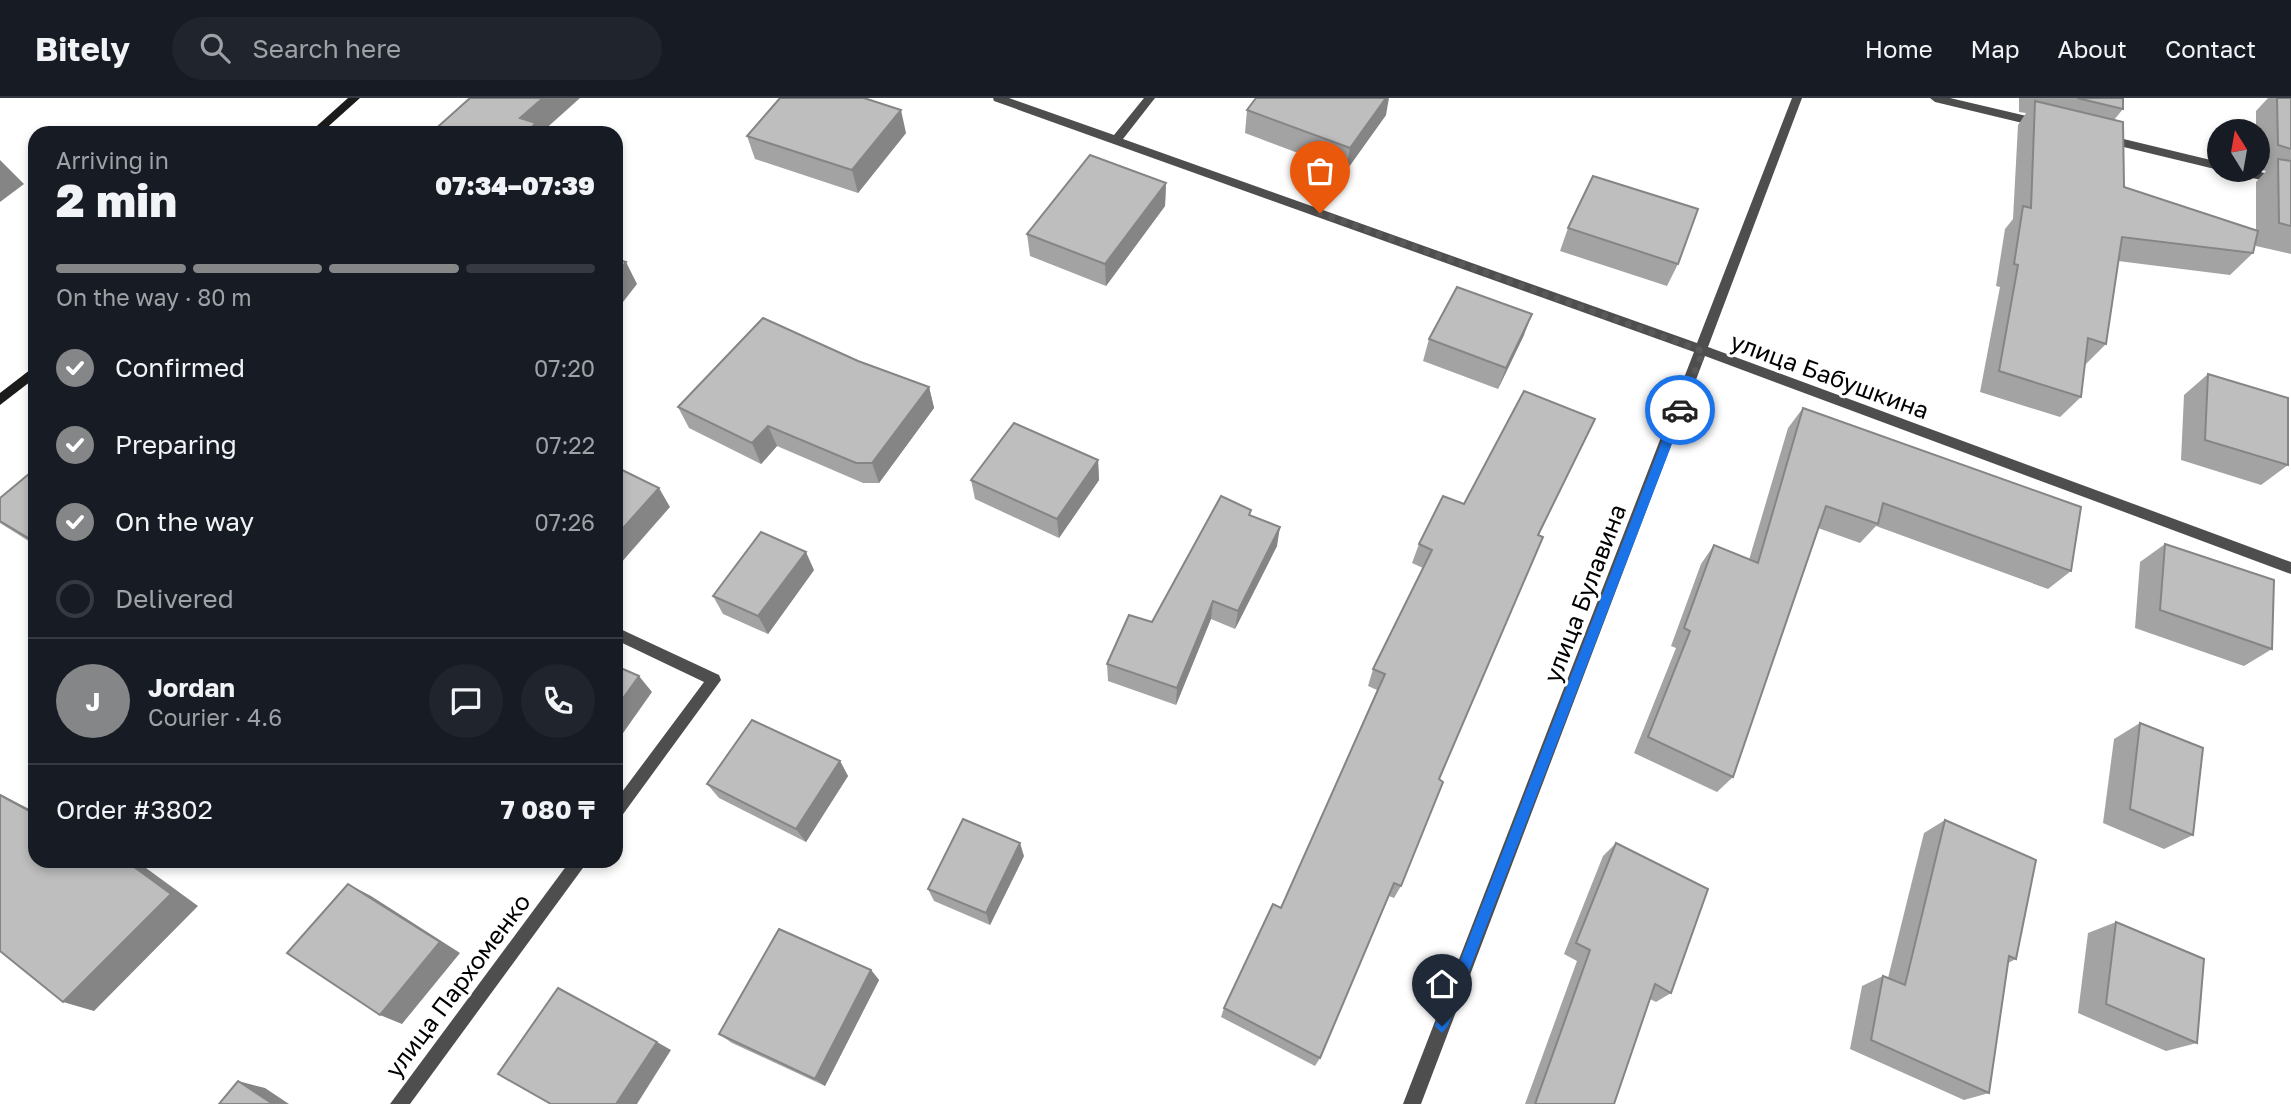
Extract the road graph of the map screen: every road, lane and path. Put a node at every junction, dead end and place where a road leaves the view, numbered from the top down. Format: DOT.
graph roads {
  1 [pos="355,98"];
  2 [pos="998,98"];
  3 [pos="1150,98"];
  4 [pos="1797,98"];
  5 [pos="1935,98"];
  6 [pos="322,126"];
  7 [pos="2057,127"];
  8 [pos="2097,137"];
  9 [pos="1116,140"];
  10 [pos="2207,163"];
  11 [pos="2270,178"];
  12 [pos="2291,183"];
  13 [pos="1703,351"];
  14 [pos="28,377"];
  15 [pos="0,400"];
  16 [pos="2291,568"];
  17 [pos="623,636"];
  18 [pos="623,803"];
  19 [pos="575,868"];
  20 [pos="400,1104"];
  21 [pos="1412,1104"];
  1 -- 6 [label="street"];
  2 -- 9 [label="lane, улица Бабушкина"];
  3 -- 9 [label="lane"];
  4 -- 13 [label="lane, улица Булавина"];
  5 -- 7 [label="lane"];
  8 -- 10 [label="lane"];
  9 -- 13 [label="lane, улица Бабушкина"];
  11 -- 12 [label="lane"];
  13 -- 16 [label="lane, улица Бабушкина"];
  13 -- 21 [label="lane, улица Булавина"];
  14 -- 15 [label="street"];
  17 -- 18 [label="lane"];
  19 -- 20 [label="lane, улица Пархоменко"];
}
